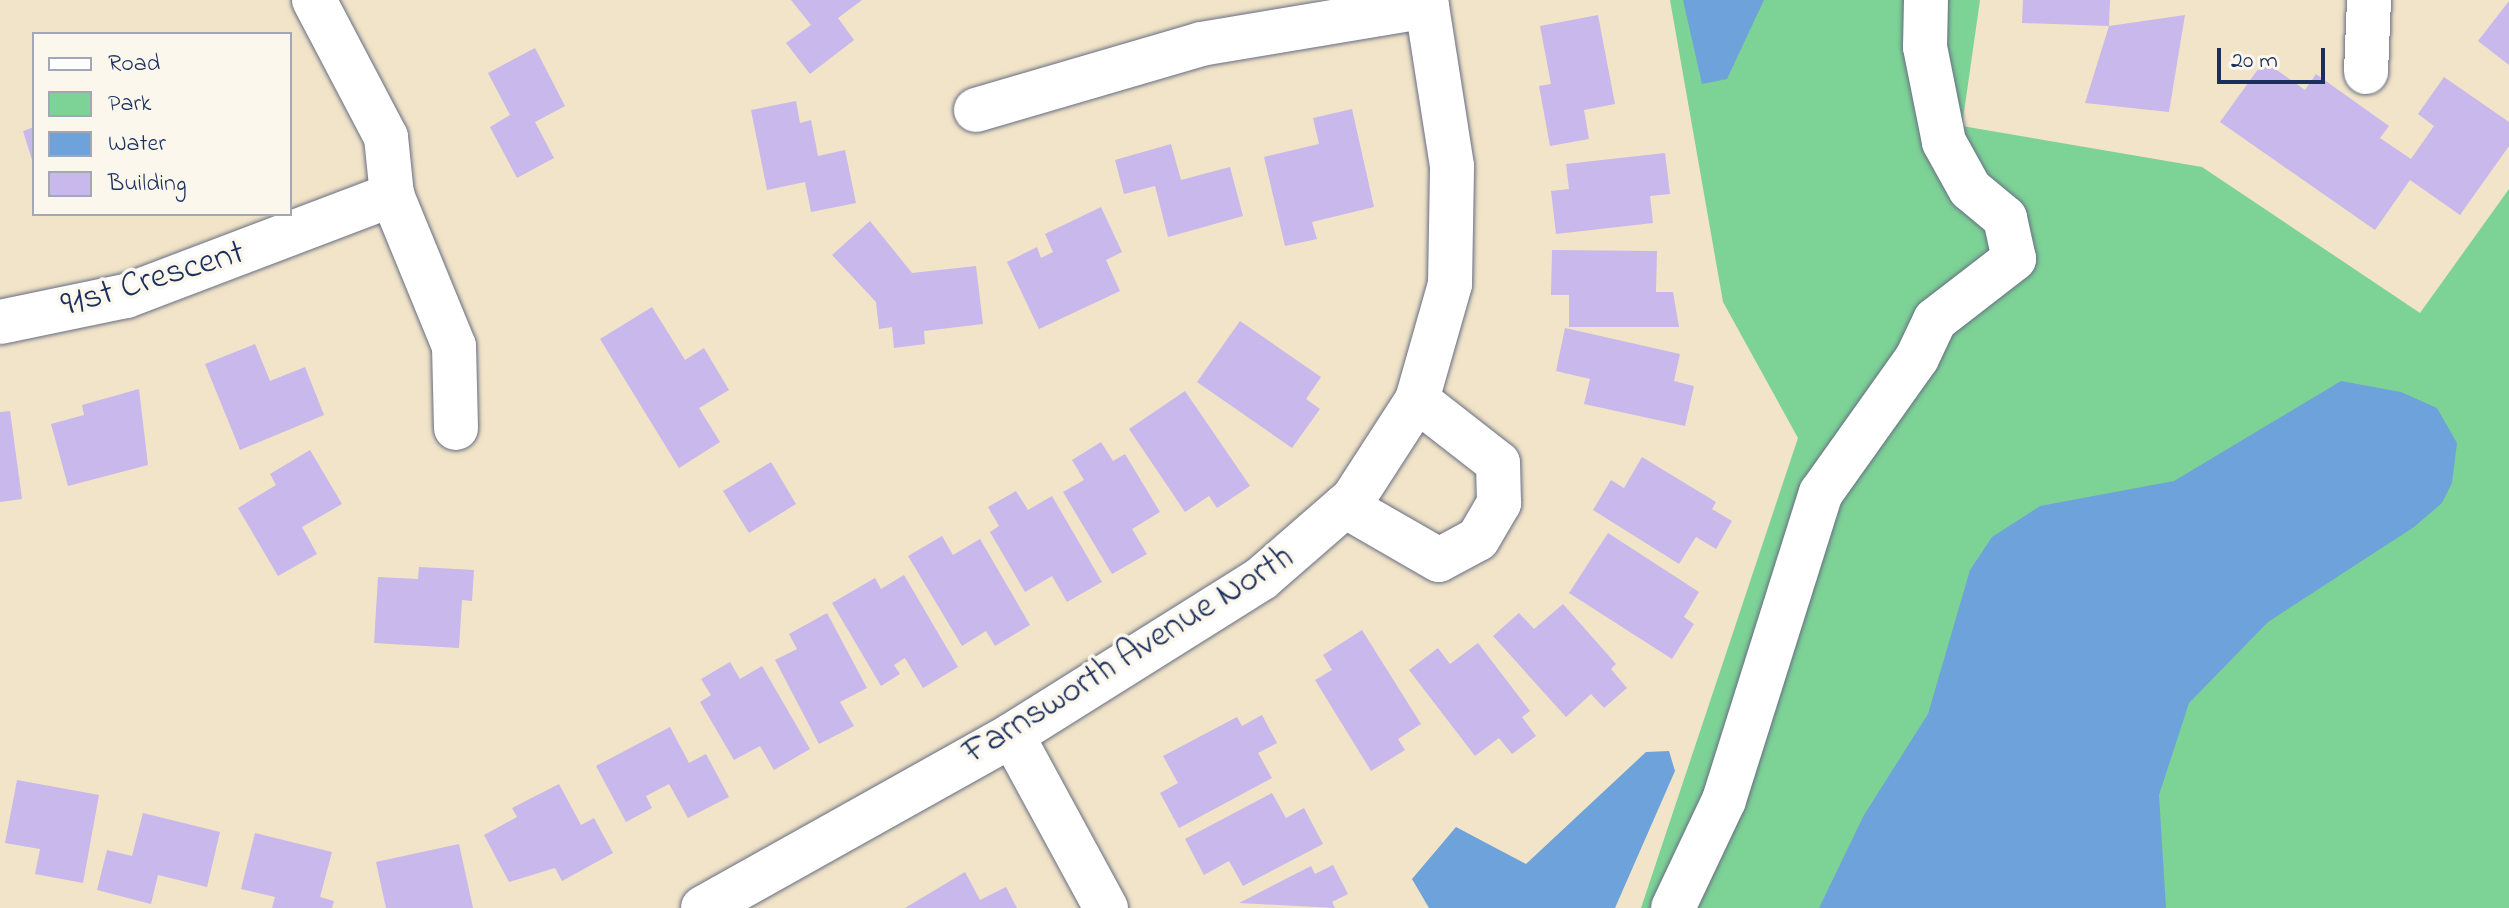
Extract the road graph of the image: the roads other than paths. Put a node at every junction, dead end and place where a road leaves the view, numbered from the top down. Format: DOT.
graph roads {
  1 [pos="314,0"];
  2 [pos="1926,0"];
  3 [pos="2369,0"];
  4 [pos="1426,3"];
  5 [pos="2366,72"];
  6 [pos="976,110"];
  7 [pos="392,195"];
  8 [pos="0,322"];
  9 [pos="1417,400"];
  10 [pos="456,428"];
  11 [pos="1345,506"];
  12 [pos="1012,735"];
  13 [pos="703,908"];
  14 [pos="1106,908"];
  15 [pos="1673,908"];
  1 -- 7 [label="street"];
  2 -- 15 [label="street"];
  3 -- 5 [label="street"];
  4 -- 6 [label="street"];
  4 -- 9 [label="street, Farnsworth Avenue North"];
  7 -- 8 [label="street, 91st Crescent"];
  7 -- 10 [label="street"];
  9 -- 11 [label="street, Farnsworth Avenue North"];
  9 -- 11 [label="street"];
  11 -- 12 [label="street, Farnsworth Avenue North"];
  12 -- 13 [label="street, Farnsworth Avenue North"];
  12 -- 14 [label="street"];
}
